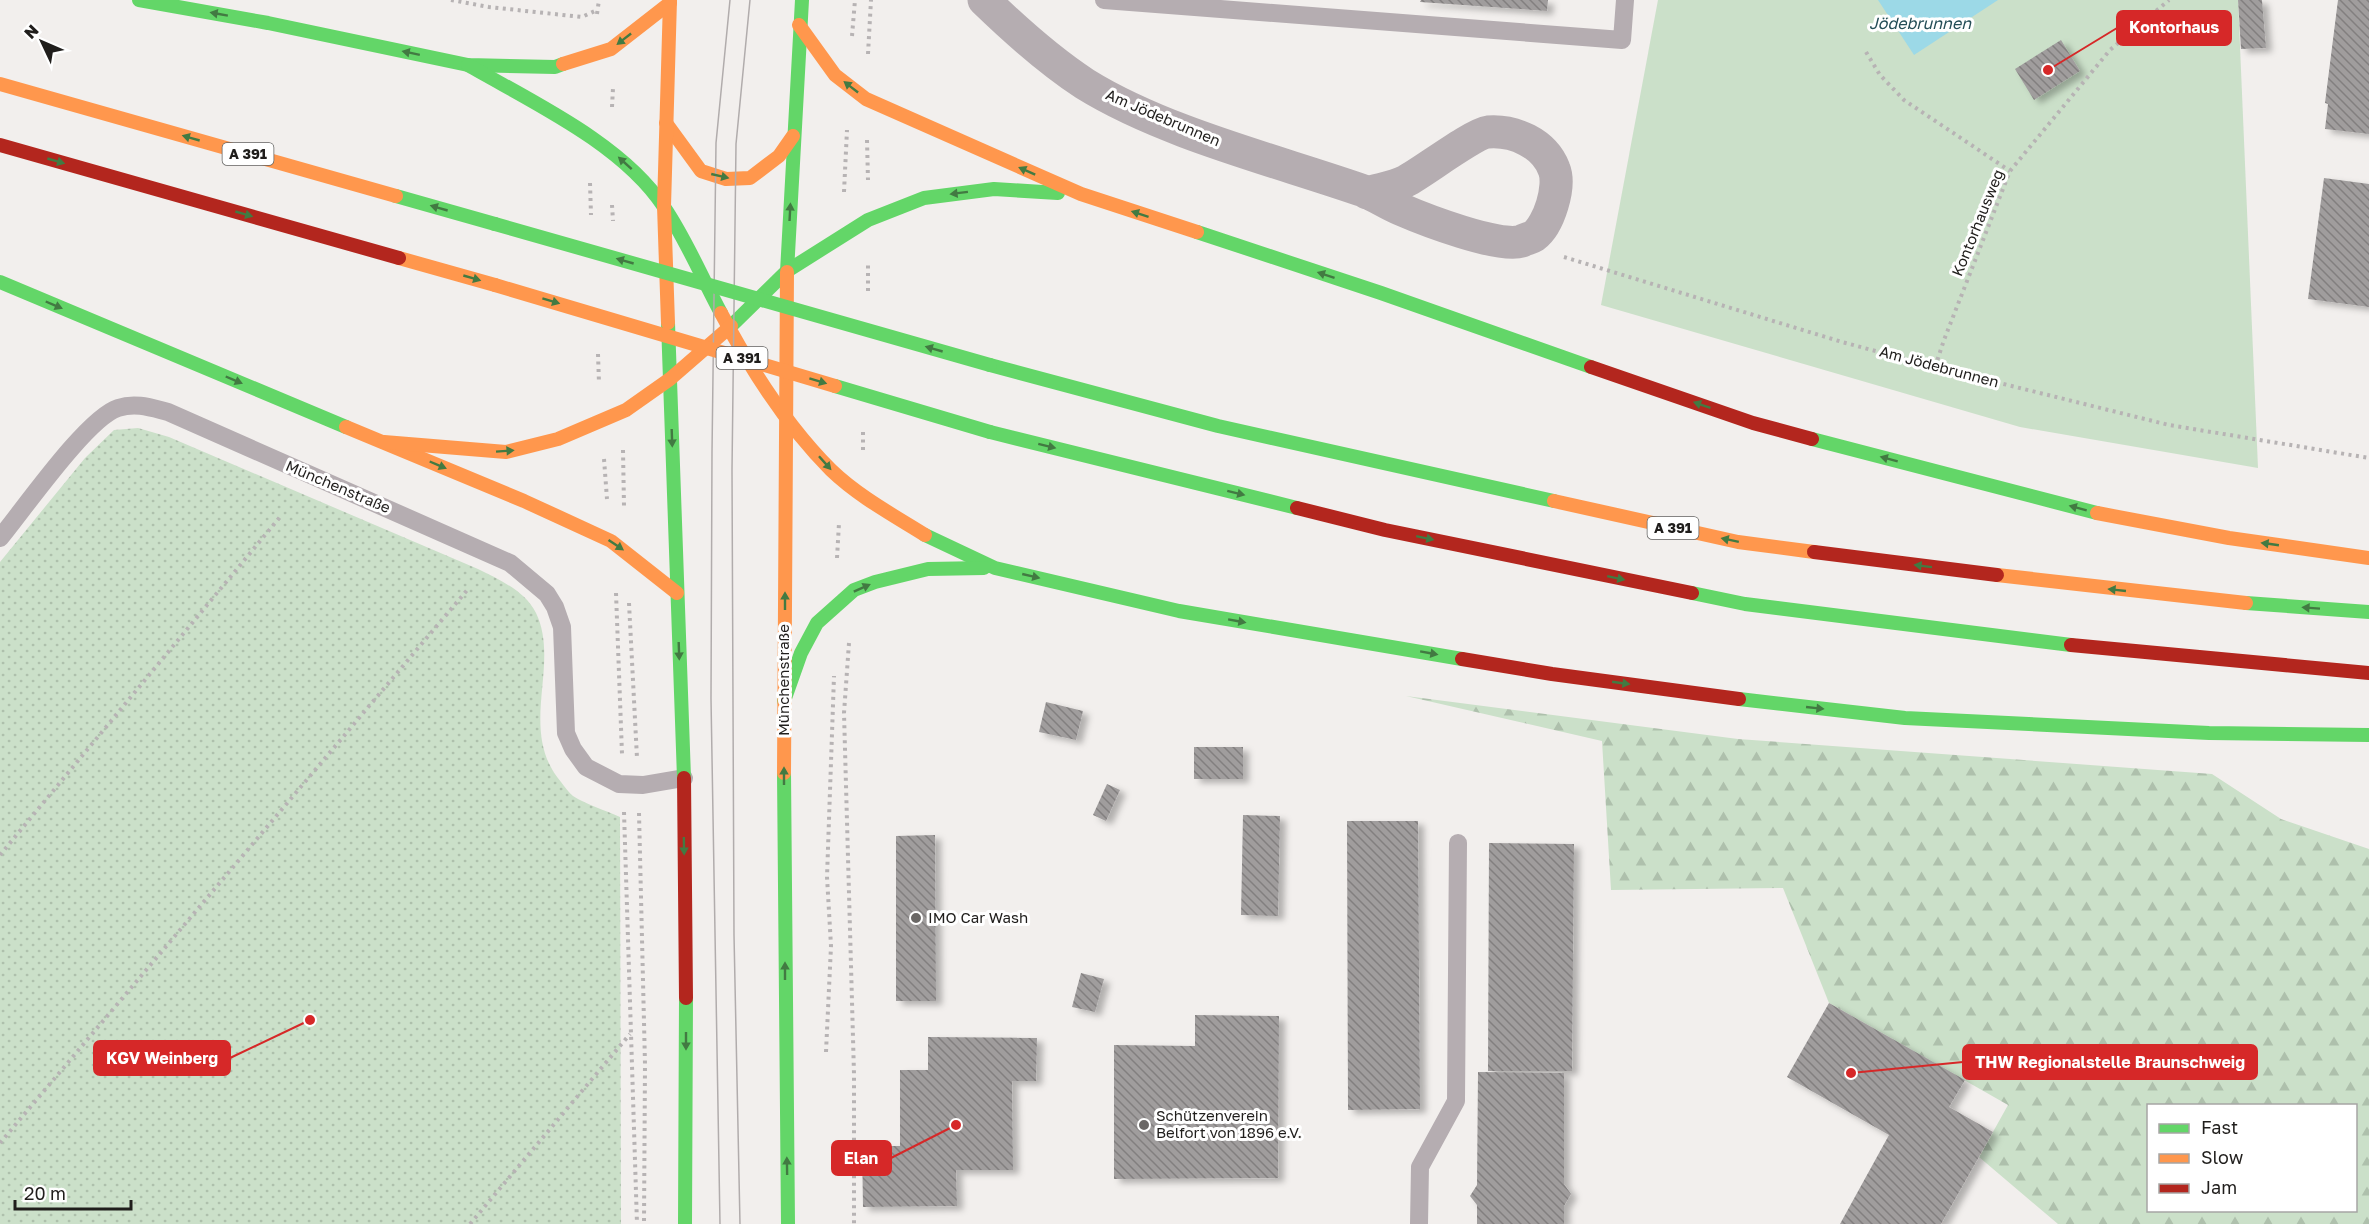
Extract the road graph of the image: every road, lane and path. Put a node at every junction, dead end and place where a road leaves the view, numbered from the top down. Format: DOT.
graph roads {
  1 [pos="139,0"];
  2 [pos="451,0"];
  3 [pos="599,0"];
  4 [pos="802,0"];
  5 [pos="984,0"];
  6 [pos="1104,0"];
  7 [pos="1625,0"];
  8 [pos="2169,0"];
  9 [pos="670,2"];
  10 [pos="597,10"];
  11 [pos="799,25"];
  12 [pos="614,47"];
  13 [pos="1866,52"];
  14 [pos="594,55"];
  15 [pos="468,65"];
  16 [pos="0,84"];
  17 [pos="666,123"];
  18 [pos="793,136"];
  19 [pos="591,138"];
  20 [pos="0,145"];
  21 [pos="611,152"];
  22 [pos="2010,171"];
  23 [pos="1367,193"];
  24 [pos="1080,194"];
  25 [pos="664,206"];
  26 [pos="592,220"];
  27 [pos="613,232"];
  28 [pos="1518,243"];
  29 [pos="787,271"];
  30 [pos="0,282"];
  31 [pos="729,328"];
  32 [pos="597,347"];
  33 [pos="1935,367"];
  34 [pos="670,379"];
  35 [pos="621,412"];
  36 [pos="787,420"];
  37 [pos="601,421"];
  38 [pos="384,442"];
  39 [pos="2369,458"];
  40 [pos="280,517"];
  41 [pos="0,538"];
  42 [pos="611,541"];
  43 [pos="626,552"];
  44 [pos="2369,558"];
  45 [pos="995,568"];
  46 [pos="468,589"];
  47 [pos="677,593"];
  48 [pos="2369,612"];
  49 [pos="2369,673"];
  50 [pos="784,701"];
  51 [pos="2369,735"];
  52 [pos="684,778"];
  53 [pos="630,784"];
  54 [pos="1458,843"];
  55 [pos="0,855"];
  56 [pos="630,1034"];
  57 [pos="0,1143"];
  58 [pos="470,1224"];
  59 [pos="637,1224"];
  60 [pos="644,1224"];
  61 [pos="685,1224"];
  62 [pos="788,1224"];
  63 [pos="1419,1224"];
  15 -- 1 [label="main road, one-way"];
  2 -- 10 [label="path"];
  3 -- 10 [label="path"];
  4 -- 11 [label="main road, Münchenstraße"];
  5 -- 23 [label="street, Am Jödebrunnen"];
  6 -- 7 [label="lane"];
  8 -- 22 [label="path, Kontorhausweg"];
  9 -- 12 [label="main road, one-way"];
  9 -- 17 [label="main road"];
  10 -- 14 [label="path"];
  11 -- 18 [label="main road, Münchenstraße"];
  24 -- 11 [label="main road, one-way"];
  12 -- 14 [label="main road"];
  12 -- 21 [label="path"];
  13 -- 22 [label="path"];
  14 -- 15 [label="main road"];
  15 -- 19 [label="main road"];
  48 -- 16 [label="main road, A 391, one-way, bridge"];
  17 -- 18 [label="main road, one-way"];
  17 -- 25 [label="main road"];
  29 -- 18 [label="main road, Münchenstraße, one-way"];
  19 -- 21 [label="main road"];
  19 -- 26 [label="path"];
  20 -- 49 [label="main road, A 391, one-way, bridge"];
  25 -- 21 [label="main road, one-way"];
  21 -- 27 [label="path"];
  22 -- 33 [label="path, Kontorhausweg"];
  23 -- 28 [label="street, Am Jödebrunnen"];
  23 -- 28 [label="street"];
  24 -- 29 [label="main road, one-way"];
  44 -- 24 [label="main road, one-way"];
  25 -- 31 [label="main road"];
  25 -- 34 [label="main road"];
  28 -- 33 [label="path, Am Jödebrunnen"];
  29 -- 31 [label="main road"];
  29 -- 36 [label="main road, Münchenstraße"];
  30 -- 38 [label="main road, one-way"];
  31 -- 34 [label="main road"];
  31 -- 36 [label="main road"];
  32 -- 37 [label="path"];
  33 -- 39 [label="path, Am Jödebrunnen"];
  34 -- 35 [label="main road"];
  34 -- 47 [label="main road, one-way"];
  35 -- 37 [label="main road"];
  35 -- 43 [label="path"];
  36 -- 45 [label="main road, one-way"];
  50 -- 36 [label="main road, Münchenstraße, one-way"];
  38 -- 37 [label="main road, one-way"];
  37 -- 42 [label="path"];
  38 -- 42 [label="main road, one-way"];
  40 -- 55 [label="path"];
  41 -- 53 [label="lane, Münchenstraße"];
  42 -- 43 [label="main road, one-way"];
  42 -- 53 [label="path"];
  43 -- 47 [label="main road"];
  43 -- 53 [label="path"];
  50 -- 45 [label="main road, one-way"];
  45 -- 51 [label="main road, one-way"];
  46 -- 57 [label="path"];
  47 -- 52 [label="main road, one-way"];
  62 -- 50 [label="main road, Münchenstraße, one-way"];
  52 -- 53 [label="lane"];
  52 -- 61 [label="main road, one-way"];
  53 -- 56 [label="path"];
  53 -- 60 [label="path"];
  54 -- 63 [label="lane"];
  56 -- 58 [label="path"];
  56 -- 59 [label="path"];
}
